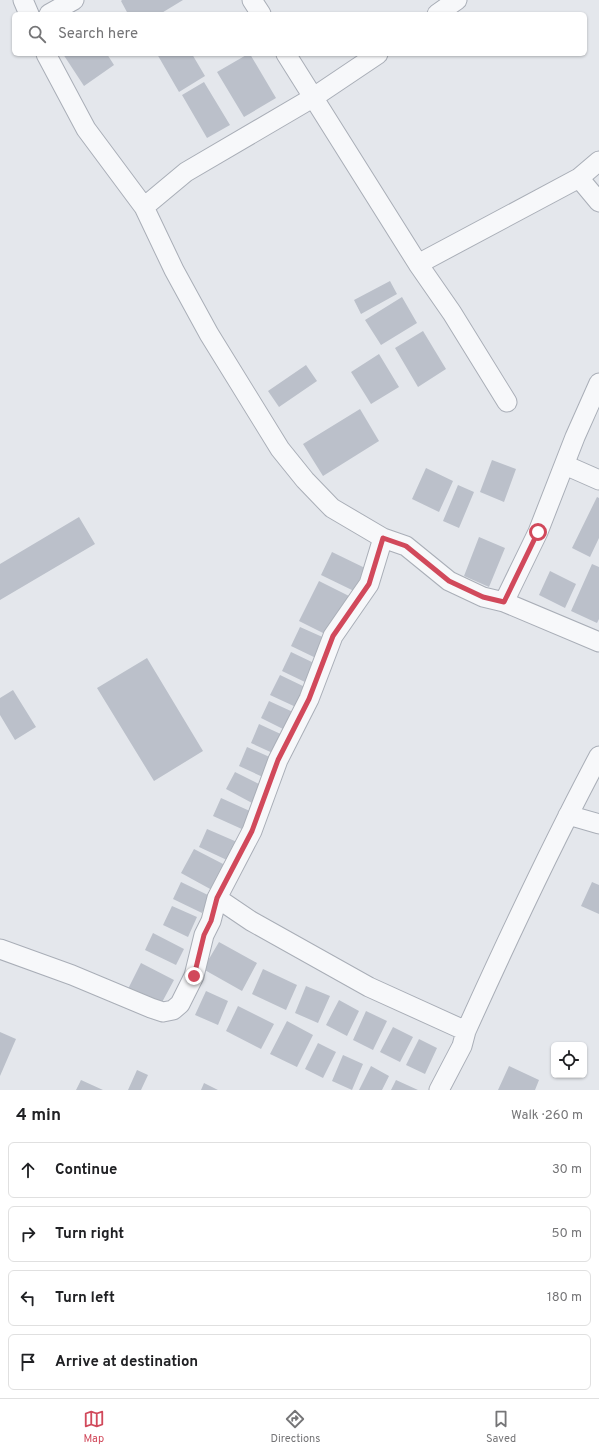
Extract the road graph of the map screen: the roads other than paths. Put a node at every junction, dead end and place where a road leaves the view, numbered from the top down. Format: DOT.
graph roads {
  1 [pos="24,0"];
  2 [pos="74,0"];
  3 [pos="252,0"];
  4 [pos="457,0"];
  5 [pos="28,12"];
  6 [pos="53,12"];
  7 [pos="260,12"];
  8 [pos="440,12"];
  9 [pos="47,56"];
  10 [pos="287,56"];
  11 [pos="375,56"];
  12 [pos="314,97"];
  13 [pos="599,161"];
  14 [pos="579,178"];
  15 [pos="599,202"];
  16 [pos="144,207"];
  17 [pos="418,264"];
  18 [pos="599,383"];
  19 [pos="506,402"];
  20 [pos="565,465"];
  21 [pos="599,480"];
  22 [pos="383,538"];
  23 [pos="504,602"];
  24 [pos="599,642"];
  25 [pos="599,756"];
  26 [pos="568,815"];
  27 [pos="599,824"];
  28 [pos="217,898"];
  29 [pos="0,949"];
  30 [pos="466,1031"];
  31 [pos="439,1090"];
  1 -- 5 [label="street"];
  2 -- 6 [label="street"];
  3 -- 7 [label="street"];
  4 -- 8 [label="street"];
  9 -- 16 [label="street"];
  10 -- 12 [label="street"];
  11 -- 12 [label="street"];
  12 -- 16 [label="street"];
  12 -- 17 [label="street"];
  13 -- 14 [label="street"];
  14 -- 15 [label="street"];
  14 -- 17 [label="street"];
  16 -- 22 [label="street"];
  17 -- 19 [label="street"];
  18 -- 20 [label="street"];
  20 -- 21 [label="street"];
  20 -- 23 [label="street"];
  22 -- 23 [label="street"];
  22 -- 28 [label="street"];
  23 -- 24 [label="street"];
  25 -- 26 [label="street"];
  26 -- 27 [label="street"];
  26 -- 30 [label="street"];
  28 -- 29 [label="street"];
  28 -- 30 [label="street"];
  30 -- 31 [label="street"];
}
